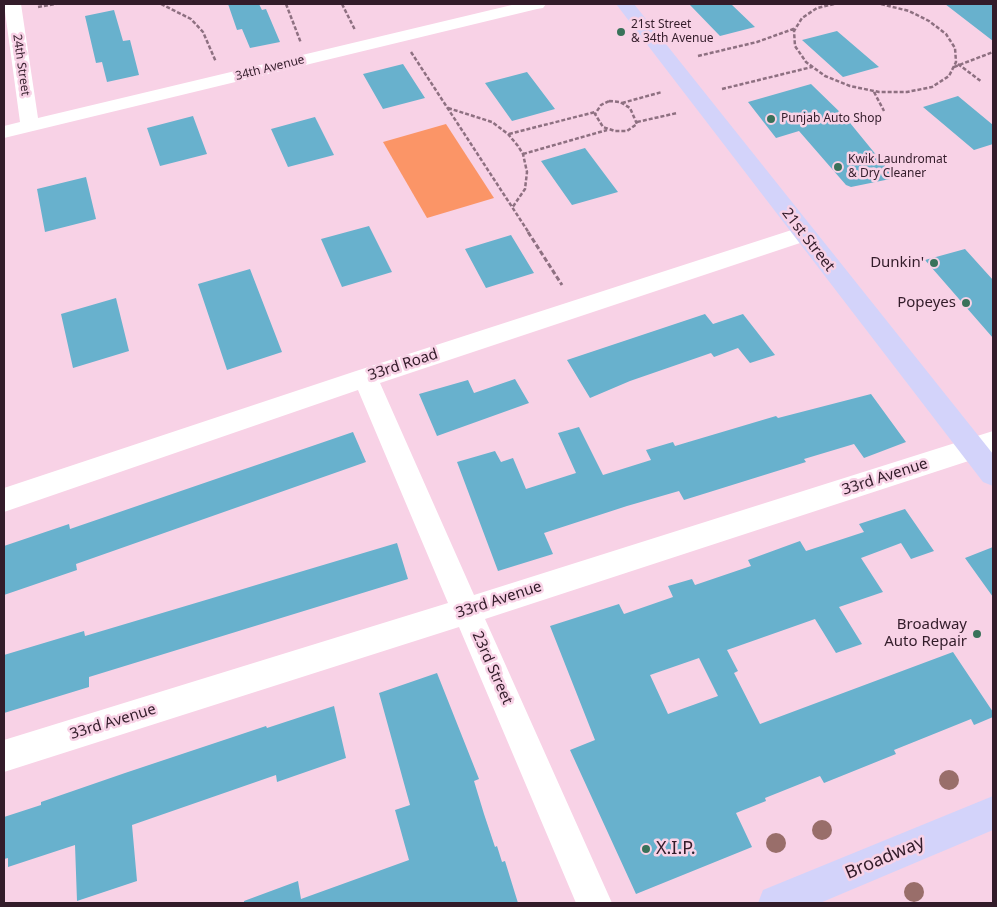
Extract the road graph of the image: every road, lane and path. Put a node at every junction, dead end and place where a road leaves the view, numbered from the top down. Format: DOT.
graph roads {
  1 [pos="12,4"];
  2 [pos="56,4"];
  3 [pos="161,4"];
  4 [pos="286,4"];
  5 [pos="342,4"];
  6 [pos="537,4"];
  7 [pos="625,4"];
  8 [pos="834,4"];
  9 [pos="881,4"];
  10 [pos="38,7"];
  11 [pos="796,27"];
  12 [pos="356,33"];
  13 [pos="302,46"];
  14 [pos="411,52"];
  15 [pos="993,52"];
  16 [pos="698,56"];
  17 [pos="958,64"];
  18 [pos="217,66"];
  19 [pos="813,67"];
  20 [pos="982,82"];
  21 [pos="722,88"];
  22 [pos="874,91"];
  23 [pos="662,92"];
  24 [pos="622,103"];
  25 [pos="447,108"];
  26 [pos="884,111"];
  27 [pos="595,112"];
  28 [pos="677,112"];
  29 [pos="637,122"];
  30 [pos="30,126"];
  31 [pos="608,129"];
  32 [pos="4,132"];
  33 [pos="508,134"];
  34 [pos="523,154"];
  35 [pos="512,208"];
  36 [pos="804,234"];
  37 [pos="562,285"];
  38 [pos="365,378"];
  39 [pos="983,445"];
  40 [pos="993,474"];
  41 [pos="4,500"];
  42 [pos="467,611"];
  43 [pos="4,756"];
  44 [pos="993,813"];
  45 [pos="594,903"];
  46 [pos="776,903"];
  1 -- 30 [label="street, 24th Street"];
  2 -- 10 [label="path"];
  3 -- 18 [label="path"];
  4 -- 13 [label="path"];
  5 -- 12 [label="path"];
  6 -- 30 [label="street, 34th Avenue"];
  7 -- 36 [label="main road, 21st Street"];
  8 -- 11 [label="path"];
  9 -- 17 [label="path"];
  11 -- 16 [label="path"];
  11 -- 19 [label="path"];
  14 -- 25 [label="path"];
  15 -- 17 [label="path"];
  17 -- 20 [label="path"];
  17 -- 22 [label="path"];
  19 -- 21 [label="path"];
  19 -- 22 [label="path"];
  22 -- 26 [label="path"];
  23 -- 24 [label="path"];
  24 -- 27 [label="path"];
  24 -- 29 [label="path"];
  25 -- 33 [label="path"];
  25 -- 35 [label="path"];
  27 -- 31 [label="path"];
  27 -- 33 [label="path"];
  28 -- 29 [label="path"];
  29 -- 31 [label="path"];
  30 -- 32 [label="street, 34th Avenue"];
  31 -- 34 [label="path"];
  33 -- 34 [label="path"];
  34 -- 35 [label="path"];
  35 -- 37 [label="path"];
  36 -- 38 [label="street, 33rd Road"];
  36 -- 39 [label="main road, 21st Street"];
  38 -- 41 [label="street, 33rd Road"];
  38 -- 42 [label="street, 23rd Street"];
  39 -- 40 [label="main road, 21st Street"];
  39 -- 42 [label="street, 33rd Avenue"];
  42 -- 43 [label="street, 33rd Avenue"];
  42 -- 45 [label="street, 23rd Street"];
  44 -- 46 [label="main road, Broadway"];
}
